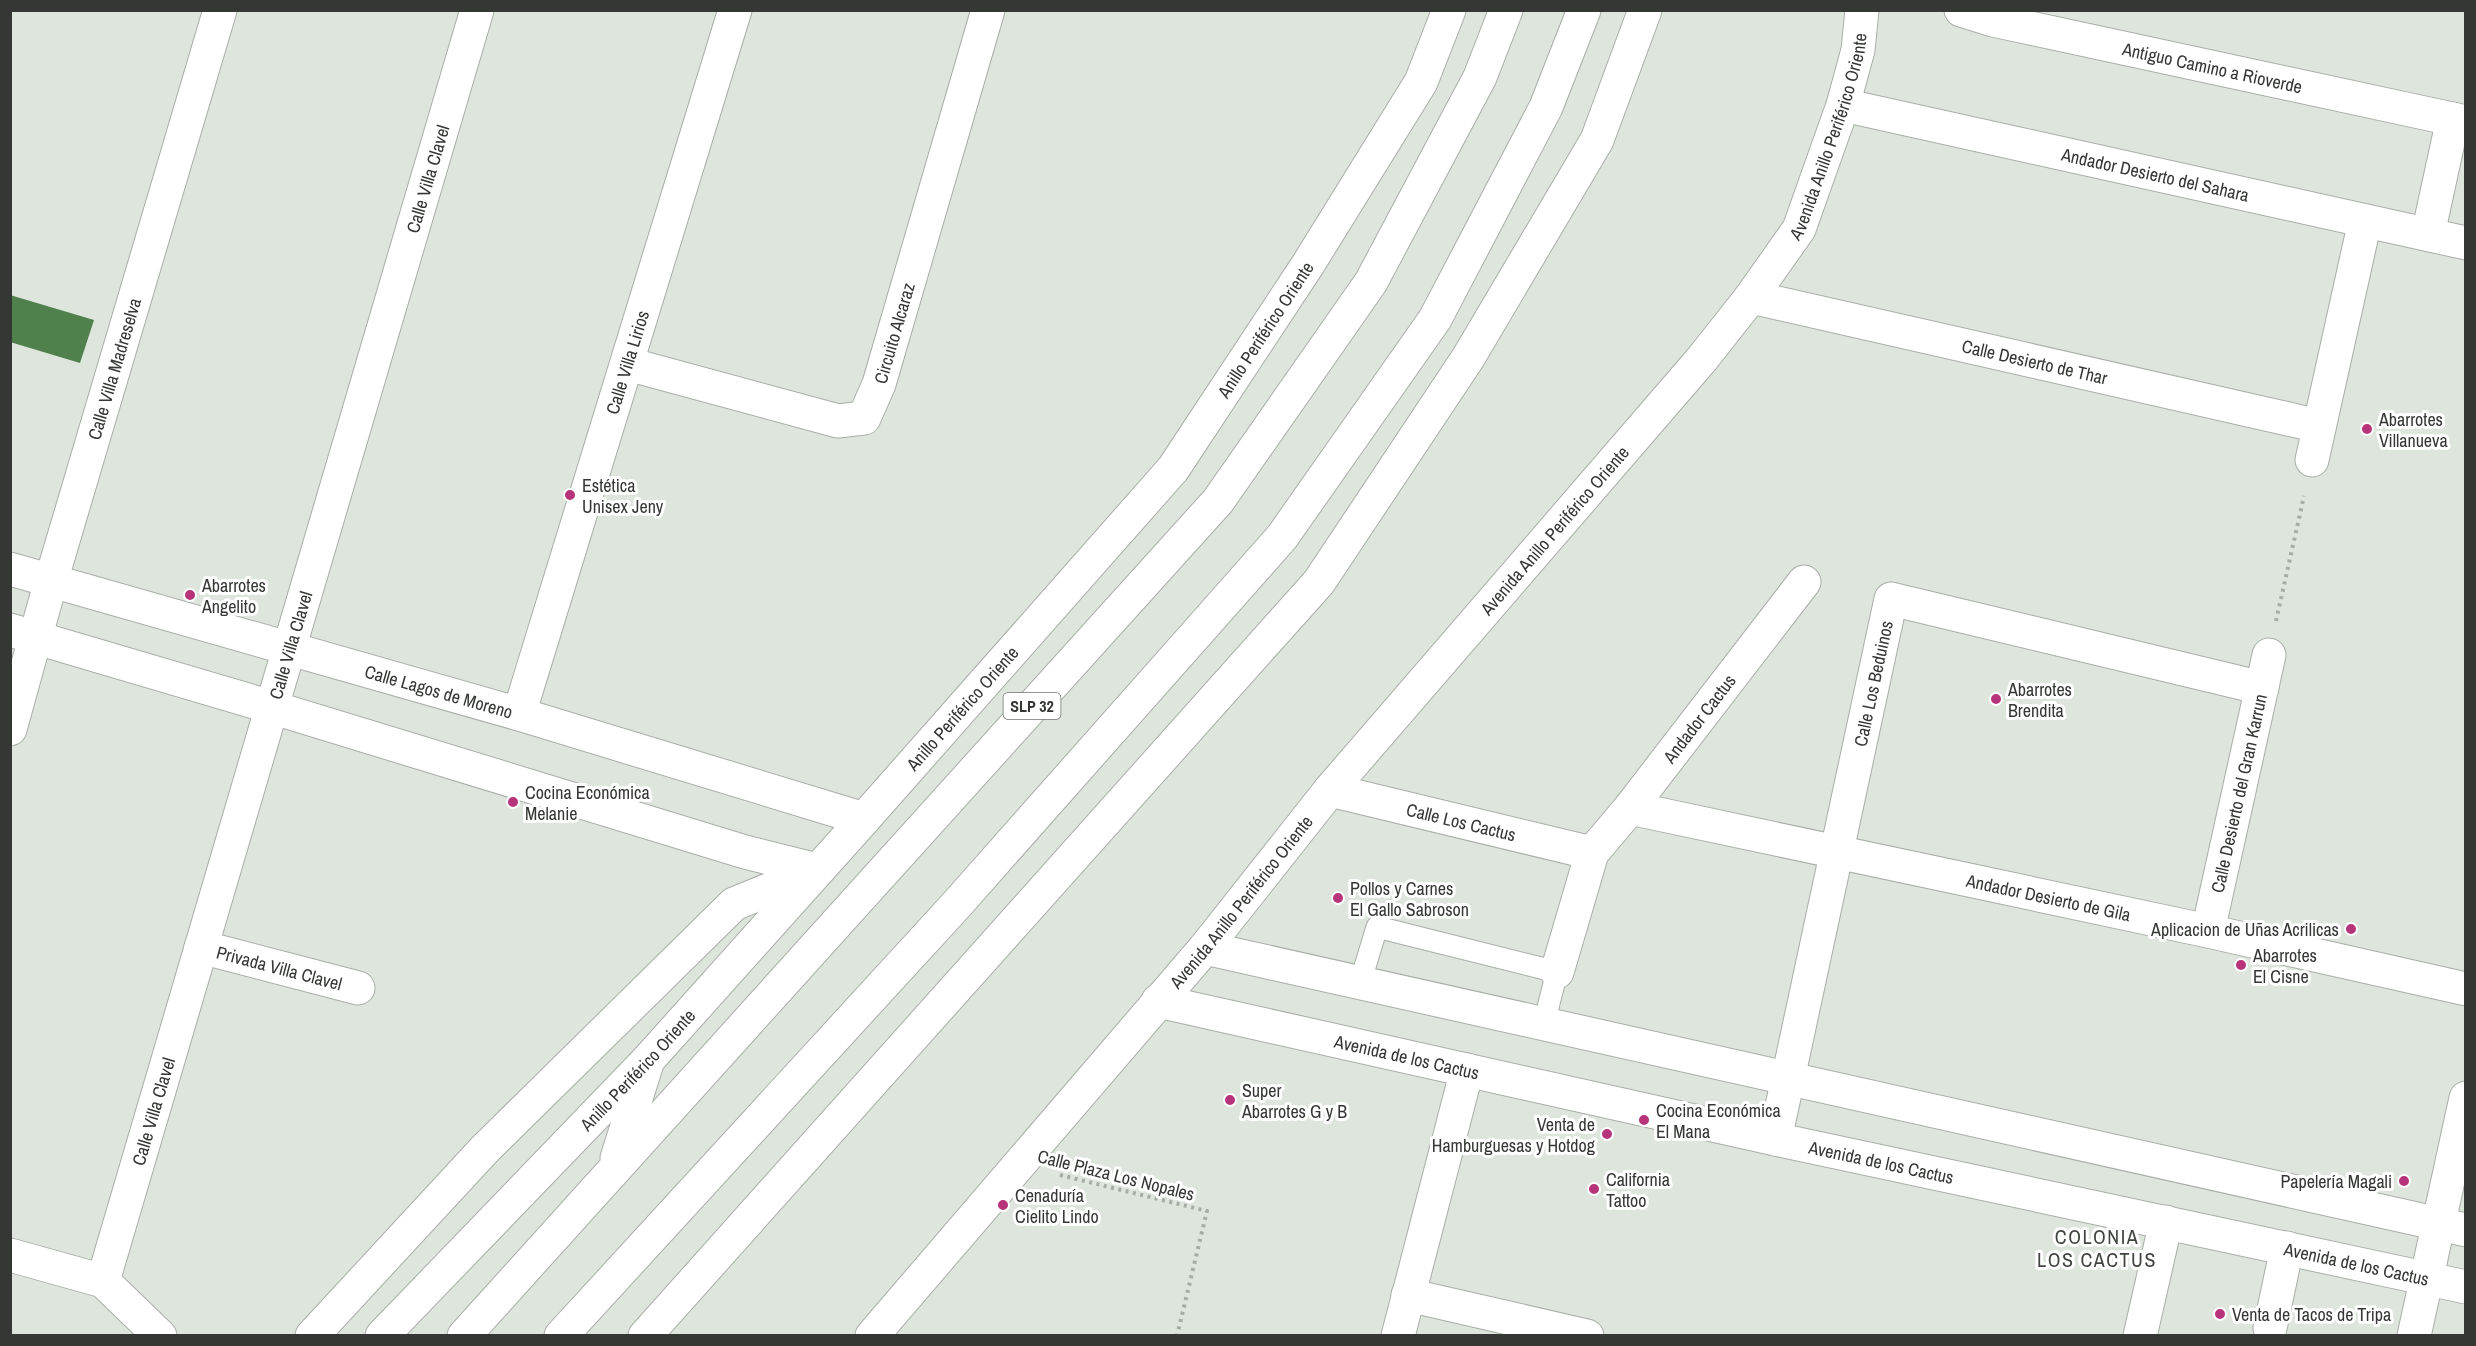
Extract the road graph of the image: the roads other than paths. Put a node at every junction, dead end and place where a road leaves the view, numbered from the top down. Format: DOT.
graph roads {
  1 [pos="220,10"];
  2 [pos="477,10"];
  3 [pos="735,10"];
  4 [pos="988,10"];
  5 [pos="1449,10"];
  6 [pos="1506,10"];
  7 [pos="1584,10"];
  8 [pos="1645,10"];
  9 [pos="1862,10"];
  10 [pos="1961,10"];
  11 [pos="1843,105"];
  12 [pos="2459,120"];
  13 [pos="2365,221"];
  14 [pos="2428,234"];
  15 [pos="2466,243"];
  16 [pos="1751,297"];
  17 [pos="628,364"];
  18 [pos="2319,426"];
  19 [pos="2312,460"];
  20 [pos="10,569"];
  21 [pos="51,581"];
  22 [pos="1804,582"];
  23 [pos="23,634"];
  24 [pos="288,650"];
  25 [pos="2269,656"];
  26 [pos="2262,687"];
  27 [pos="271,707"];
  28 [pos="519,714"];
  29 [pos="10,729"];
  30 [pos="1329,790"];
  31 [pos="1630,808"];
  32 [pos="864,819"];
  33 [pos="1838,852"];
  34 [pos="1592,853"];
  35 [pos="817,870"];
  36 [pos="2208,931"];
  37 [pos="201,947"];
  38 [pos="1205,948"];
  39 [pos="1557,972"];
  40 [pos="1360,983"];
  41 [pos="358,988"];
  42 [pos="2466,989"];
  43 [pos="1158,1001"];
  44 [pos="1544,1023"];
  45 [pos="648,1060"];
  46 [pos="1467,1070"];
  47 [pos="1789,1077"];
  48 [pos="2466,1098"];
  49 [pos="1775,1139"];
  50 [pos="613,1170"];
  51 [pos="2166,1222"];
  52 [pos="2452,1227"];
  53 [pos="2287,1248"];
  54 [pos="10,1255"];
  55 [pos="2426,1279"];
  56 [pos="103,1281"];
  57 [pos="2466,1287"];
  58 [pos="1408,1295"];
  59 [pos="2270,1328"];
  60 [pos="160,1335"];
  61 [pos="312,1335"];
  62 [pos="382,1335"];
  63 [pos="464,1335"];
  64 [pos="561,1335"];
  65 [pos="645,1335"];
  66 [pos="872,1335"];
  67 [pos="1398,1335"];
  68 [pos="1587,1335"];
  69 [pos="2140,1335"];
  70 [pos="2414,1335"];
  1 -- 21 [label="main road, Calle Villa Madreselva"];
  2 -- 24 [label="main road, Calle Villa Clavel"];
  3 -- 17 [label="main road, Calle Villa Lirios"];
  4 -- 17 [label="main road, Circuito Alcaraz"];
  5 -- 32 [label="main road, Anillo Periférico Oriente"];
  6 -- 50 [label="main road, SLP 32"];
  7 -- 64 [label="main road"];
  8 -- 65 [label="main road"];
  9 -- 11 [label="main road, Avenida Anillo Periférico Oriente"];
  10 -- 12 [label="main road, Antiguo Camino a Rioverde"];
  11 -- 13 [label="main road, Andador Desierto del Sahara"];
  11 -- 16 [label="main road, Avenida Anillo Periférico Oriente"];
  12 -- 14 [label="main road"];
  13 -- 14 [label="main road, Andador Desierto del Sahara"];
  13 -- 18 [label="main road"];
  14 -- 15 [label="main road, Andador Desierto del Sahara"];
  16 -- 18 [label="main road, Calle Desierto de Thar"];
  16 -- 30 [label="main road, Avenida Anillo Periférico Oriente"];
  17 -- 28 [label="main road, Calle Villa Lirios"];
  18 -- 19 [label="main road"];
  20 -- 21 [label="main road, Calle Lagos de Moreno"];
  21 -- 23 [label="main road, Calle Villa Madreselva"];
  21 -- 24 [label="main road, Calle Lagos de Moreno"];
  22 -- 31 [label="main road, Andador Cactus"];
  23 -- 27 [label="main road"];
  23 -- 29 [label="main road, Calle Villa Madreselva"];
  24 -- 27 [label="main road, Calle Villa Clavel"];
  24 -- 28 [label="main road, Calle Lagos de Moreno"];
  25 -- 26 [label="main road, Calle Desierto del Gran Karrun"];
  26 -- 33 [label="main road, Calle Los Beduinos"];
  26 -- 36 [label="main road, Calle Desierto del Gran Karrun"];
  27 -- 35 [label="main road"];
  27 -- 37 [label="main road, Calle Villa Clavel"];
  28 -- 32 [label="main road, Calle Lagos de Moreno"];
  30 -- 34 [label="main road, Calle Los Cactus"];
  30 -- 38 [label="main road, Avenida Anillo Periférico Oriente"];
  31 -- 33 [label="main road, Andador Desierto de Gila"];
  31 -- 34 [label="main road, Andador Cactus"];
  32 -- 35 [label="main road, Anillo Periférico Oriente"];
  33 -- 36 [label="main road, Andador Desierto de Gila"];
  33 -- 47 [label="main road, Calle Los Beduinos"];
  34 -- 39 [label="main road"];
  35 -- 45 [label="main road, Anillo Periférico Oriente"];
  35 -- 61 [label="main road"];
  36 -- 42 [label="main road, Andador Desierto de Gila"];
  37 -- 41 [label="main road, Privada Villa Clavel"];
  37 -- 56 [label="main road, Calle Villa Clavel"];
  38 -- 40 [label="main road"];
  38 -- 43 [label="main road, Avenida Anillo Periférico Oriente"];
  39 -- 40 [label="lane"];
  39 -- 44 [label="lane"];
  40 -- 44 [label="main road"];
  43 -- 46 [label="main road, Avenida de los Cactus"];
  43 -- 66 [label="main road"];
  44 -- 47 [label="main road"];
  45 -- 50 [label="main road"];
  45 -- 62 [label="main road, Anillo Periférico Oriente"];
  46 -- 49 [label="main road, Avenida de los Cactus"];
  46 -- 58 [label="main road"];
  47 -- 49 [label="main road, Calle Los Beduinos"];
  47 -- 52 [label="main road"];
  48 -- 52 [label="main road"];
  49 -- 51 [label="main road, Avenida de los Cactus"];
  50 -- 63 [label="main road, SLP 32"];
  51 -- 53 [label="main road, Avenida de los Cactus"];
  51 -- 69 [label="main road"];
  52 -- 55 [label="main road"];
  53 -- 55 [label="main road, Avenida de los Cactus"];
  53 -- 59 [label="main road"];
  54 -- 56 [label="main road"];
  55 -- 57 [label="main road, Avenida de los Cactus"];
  55 -- 70 [label="main road"];
  56 -- 60 [label="main road"];
  58 -- 67 [label="main road"];
  58 -- 68 [label="main road"];
}
